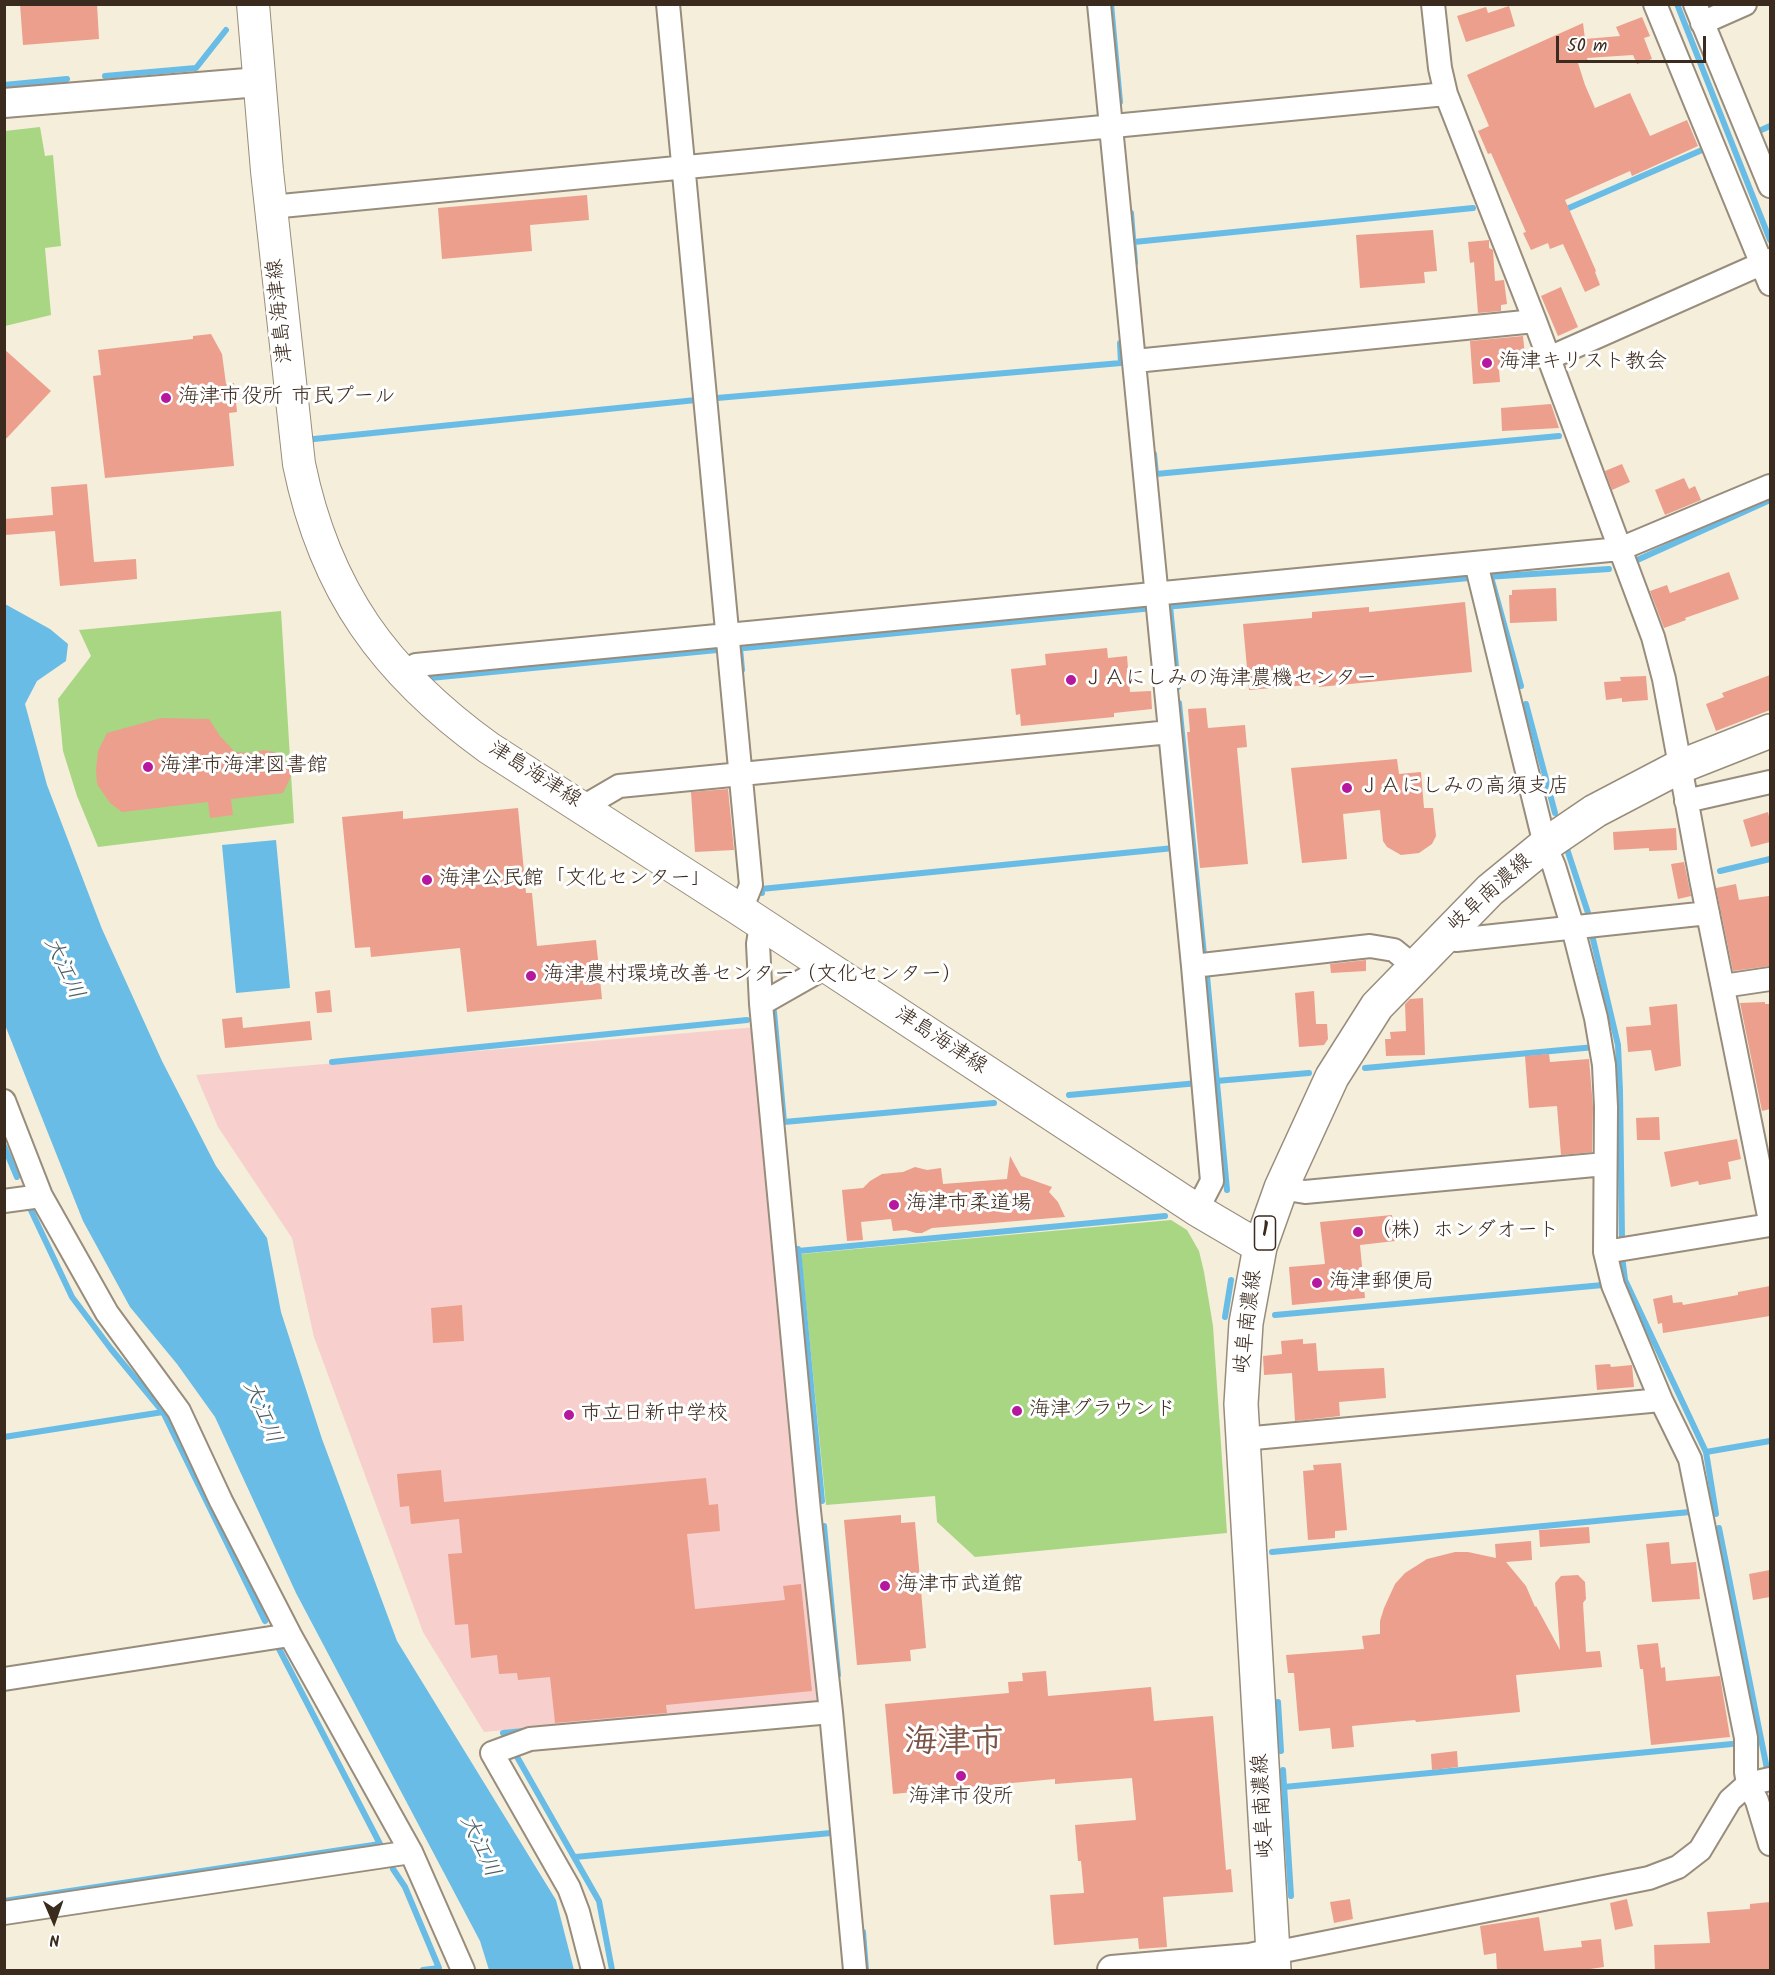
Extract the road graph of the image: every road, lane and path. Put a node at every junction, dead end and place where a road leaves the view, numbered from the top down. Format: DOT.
graph roads {
  1 [pos="253,4"];
  2 [pos="668,4"];
  3 [pos="1100,4"];
  4 [pos="1433,4"];
  5 [pos="1654,4"];
  6 [pos="1745,4"];
  7 [pos="1698,14"];
  8 [pos="259,82"];
  9 [pos="1446,94"];
  10 [pos="4,103"];
  11 [pos="1112,126"];
  12 [pos="683,168"];
  13 [pos="1770,186"];
  14 [pos="271,207"];
  15 [pos="1768,267"];
  16 [pos="1535,321"];
  17 [pos="1549,358"];
  18 [pos="1135,361"];
  19 [pos="1770,486"];
  20 [pos="1620,549"];
  21 [pos="1476,562"];
  22 [pos="1157,594"];
  23 [pos="728,635"];
  24 [pos="401,672"];
  25 [pos="1770,731"];
  26 [pos="1170,732"];
  27 [pos="1679,767"];
  28 [pos="741,773"];
  29 [pos="1770,782"];
  30 [pos="1686,801"];
  31 [pos="583,807"];
  32 [pos="1545,845"];
  33 [pos="1708,913"];
  34 [pos="750,916"];
  35 [pos="1573,928"];
  36 [pos="1445,935"];
  37 [pos="826,966"];
  38 [pos="1193,966"];
  39 [pos="1415,967"];
  40 [pos="1770,979"];
  41 [pos="1723,986"];
  42 [pos="761,1004"];
  43 [pos="4,1101"];
  44 [pos="1605,1164"];
  45 [pos="1281,1188"];
  46 [pos="41,1196"];
  47 [pos="4,1201"];
  48 [pos="1197,1210"];
  49 [pos="1770,1223"];
  50 [pos="1260,1247"];
  51 [pos="1605,1252"];
  52 [pos="1661,1400"];
  53 [pos="1243,1440"];
  54 [pos="290,1635"];
  55 [pos="4,1679"];
  56 [pos="831,1712"];
  57 [pos="1759,1782"];
  58 [pos="1770,1844"];
  59 [pos="411,1852"];
  60 [pos="4,1913"];
  61 [pos="1274,1962"];
  62 [pos="463,1971"];
  63 [pos="592,1971"];
  64 [pos="855,1971"];
  65 [pos="1112,1971"];
  1 -- 8 [label="main road, 津島海津線"];
  2 -- 12 [label="street"];
  3 -- 11 [label="street"];
  4 -- 9 [label="street"];
  5 -- 15 [label="street"];
  6 -- 7 [label="street"];
  7 -- 13 [label="street"];
  8 -- 10 [label="street"];
  8 -- 14 [label="main road, 津島海津線"];
  9 -- 11 [label="street"];
  9 -- 16 [label="street"];
  11 -- 12 [label="street"];
  11 -- 18 [label="street"];
  12 -- 14 [label="street"];
  12 -- 23 [label="street"];
  14 -- 24 [label="main road, 津島海津線"];
  15 -- 17 [label="street"];
  16 -- 17 [label="street"];
  16 -- 18 [label="street"];
  17 -- 20 [label="street"];
  18 -- 22 [label="street"];
  19 -- 20 [label="street"];
  20 -- 21 [label="street"];
  20 -- 27 [label="street"];
  21 -- 22 [label="street"];
  21 -- 32 [label="street"];
  22 -- 23 [label="street"];
  22 -- 26 [label="street"];
  23 -- 24 [label="street"];
  23 -- 28 [label="street"];
  24 -- 31 [label="main road, 津島海津線"];
  25 -- 27 [label="main road, 岐阜南濃線 / 1"];
  26 -- 28 [label="street"];
  26 -- 38 [label="street"];
  27 -- 30 [label="street"];
  27 -- 32 [label="main road, 岐阜南濃線 / 1"];
  28 -- 31 [label="street"];
  28 -- 34 [label="street"];
  29 -- 30 [label="street"];
  30 -- 33 [label="street"];
  31 -- 34 [label="main road, 津島海津線"];
  32 -- 35 [label="street"];
  32 -- 36 [label="main road, 岐阜南濃線 / 1"];
  33 -- 35 [label="street"];
  33 -- 41 [label="street"];
  34 -- 37 [label="main road, 津島海津線"];
  34 -- 42 [label="street"];
  35 -- 36 [label="street"];
  35 -- 44 [label="street"];
  36 -- 39 [label="main road, 岐阜南濃線 / 1"];
  37 -- 42 [label="street"];
  37 -- 48 [label="main road, 津島海津線"];
  38 -- 39 [label="street"];
  38 -- 48 [label="street"];
  39 -- 45 [label="main road, 岐阜南濃線 / 1"];
  40 -- 41 [label="street"];
  41 -- 49 [label="street"];
  42 -- 56 [label="street"];
  43 -- 46 [label="street"];
  44 -- 45 [label="street"];
  44 -- 51 [label="street"];
  45 -- 50 [label="main road, 岐阜南濃線 / 1"];
  46 -- 47 [label="street"];
  46 -- 54 [label="street"];
  48 -- 50 [label="main road, 津島海津線"];
  49 -- 51 [label="street"];
  50 -- 53 [label="main road, 岐阜南濃線 / 1"];
  51 -- 52 [label="street"];
  52 -- 53 [label="street"];
  52 -- 57 [label="street"];
  53 -- 61 [label="main road, 岐阜南濃線 / 1"];
  54 -- 55 [label="street"];
  54 -- 59 [label="street"];
  56 -- 63 [label="street"];
  56 -- 64 [label="street"];
  57 -- 58 [label="street"];
  57 -- 61 [label="street"];
  59 -- 60 [label="street"];
  59 -- 62 [label="street"];
  61 -- 65 [label="street"];
}
